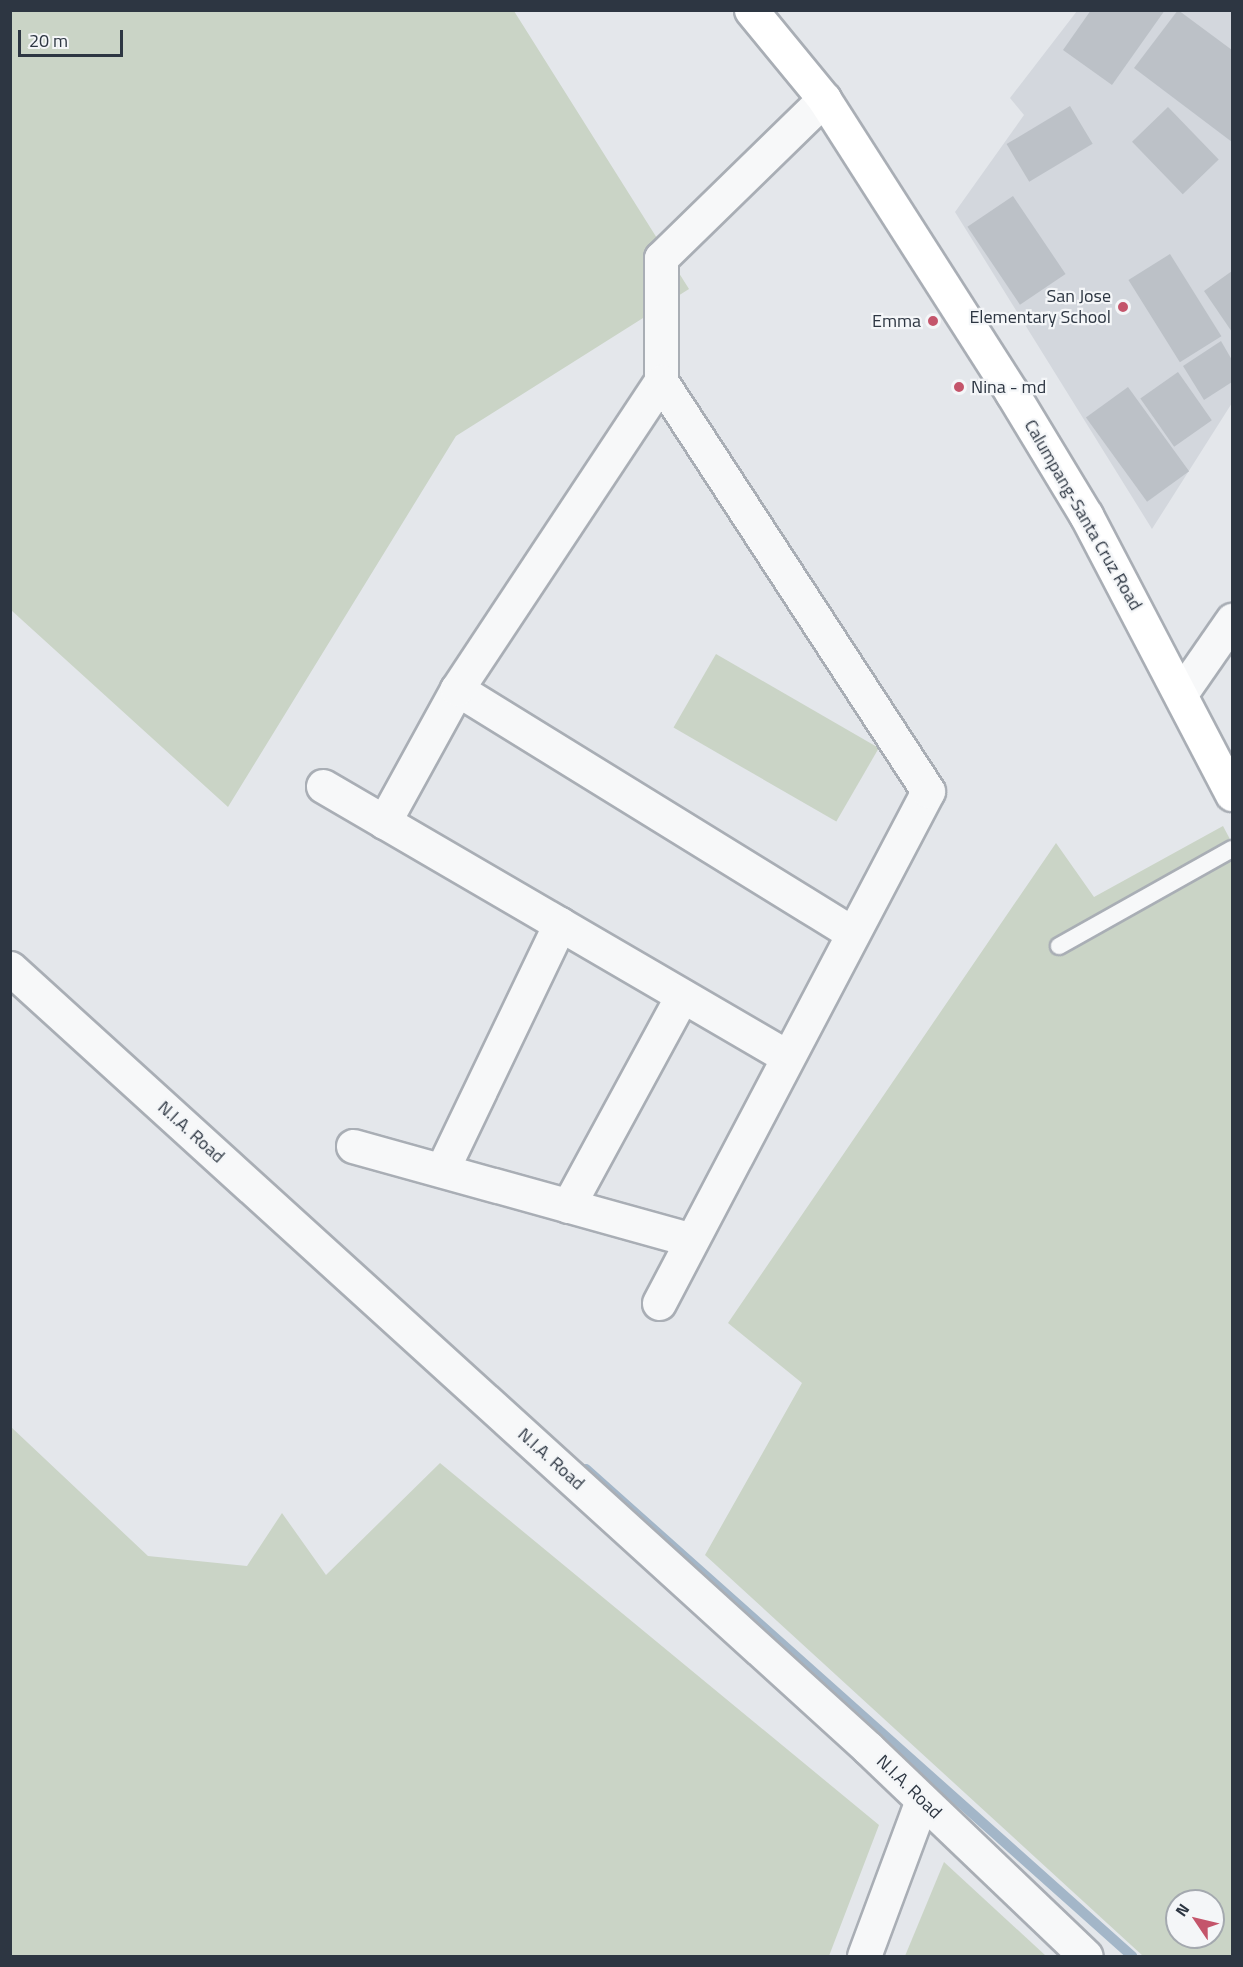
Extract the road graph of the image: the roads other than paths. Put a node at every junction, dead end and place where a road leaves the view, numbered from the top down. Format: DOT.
graph roads {
  1 [pos="751,10"];
  2 [pos="824,99"];
  3 [pos="661,381"];
  4 [pos="1233,620"];
  5 [pos="457,689"];
  6 [pos="1182,693"];
  7 [pos="323,786"];
  8 [pos="1233,794"];
  9 [pos="384,822"];
  10 [pos="1233,849"];
  11 [pos="560,924"];
  12 [pos="852,933"];
  13 [pos="1059,946"];
  14 [pos="10,968"];
  15 [pos="682,996"];
  16 [pos="786,1056"];
  17 [pos="353,1146"];
  18 [pos="442,1170"];
  19 [pos="568,1206"];
  20 [pos="688,1239"];
  21 [pos="659,1304"];
  22 [pos="922,1800"];
  23 [pos="864,1956"];
  24 [pos="1086,1956"];
  1 -- 2 [label="main road, Calumpang-Santa Cruz Road"];
  2 -- 3 [label="street"];
  2 -- 6 [label="main road, Calumpang-Santa Cruz Road"];
  3 -- 5 [label="street"];
  3 -- 12 [label="street"];
  4 -- 6 [label="street"];
  5 -- 9 [label="street"];
  5 -- 12 [label="street"];
  6 -- 8 [label="main road, Calumpang-Santa Cruz Road"];
  7 -- 9 [label="street"];
  9 -- 11 [label="street"];
  10 -- 13 [label="lane"];
  11 -- 15 [label="street"];
  11 -- 18 [label="street"];
  12 -- 16 [label="street"];
  14 -- 22 [label="street, N.I.A. Road"];
  15 -- 16 [label="street"];
  15 -- 19 [label="street"];
  16 -- 20 [label="street"];
  17 -- 18 [label="street"];
  18 -- 19 [label="street"];
  19 -- 20 [label="street"];
  20 -- 21 [label="street"];
  22 -- 23 [label="street"];
  22 -- 24 [label="street, N.I.A. Road"];
}
